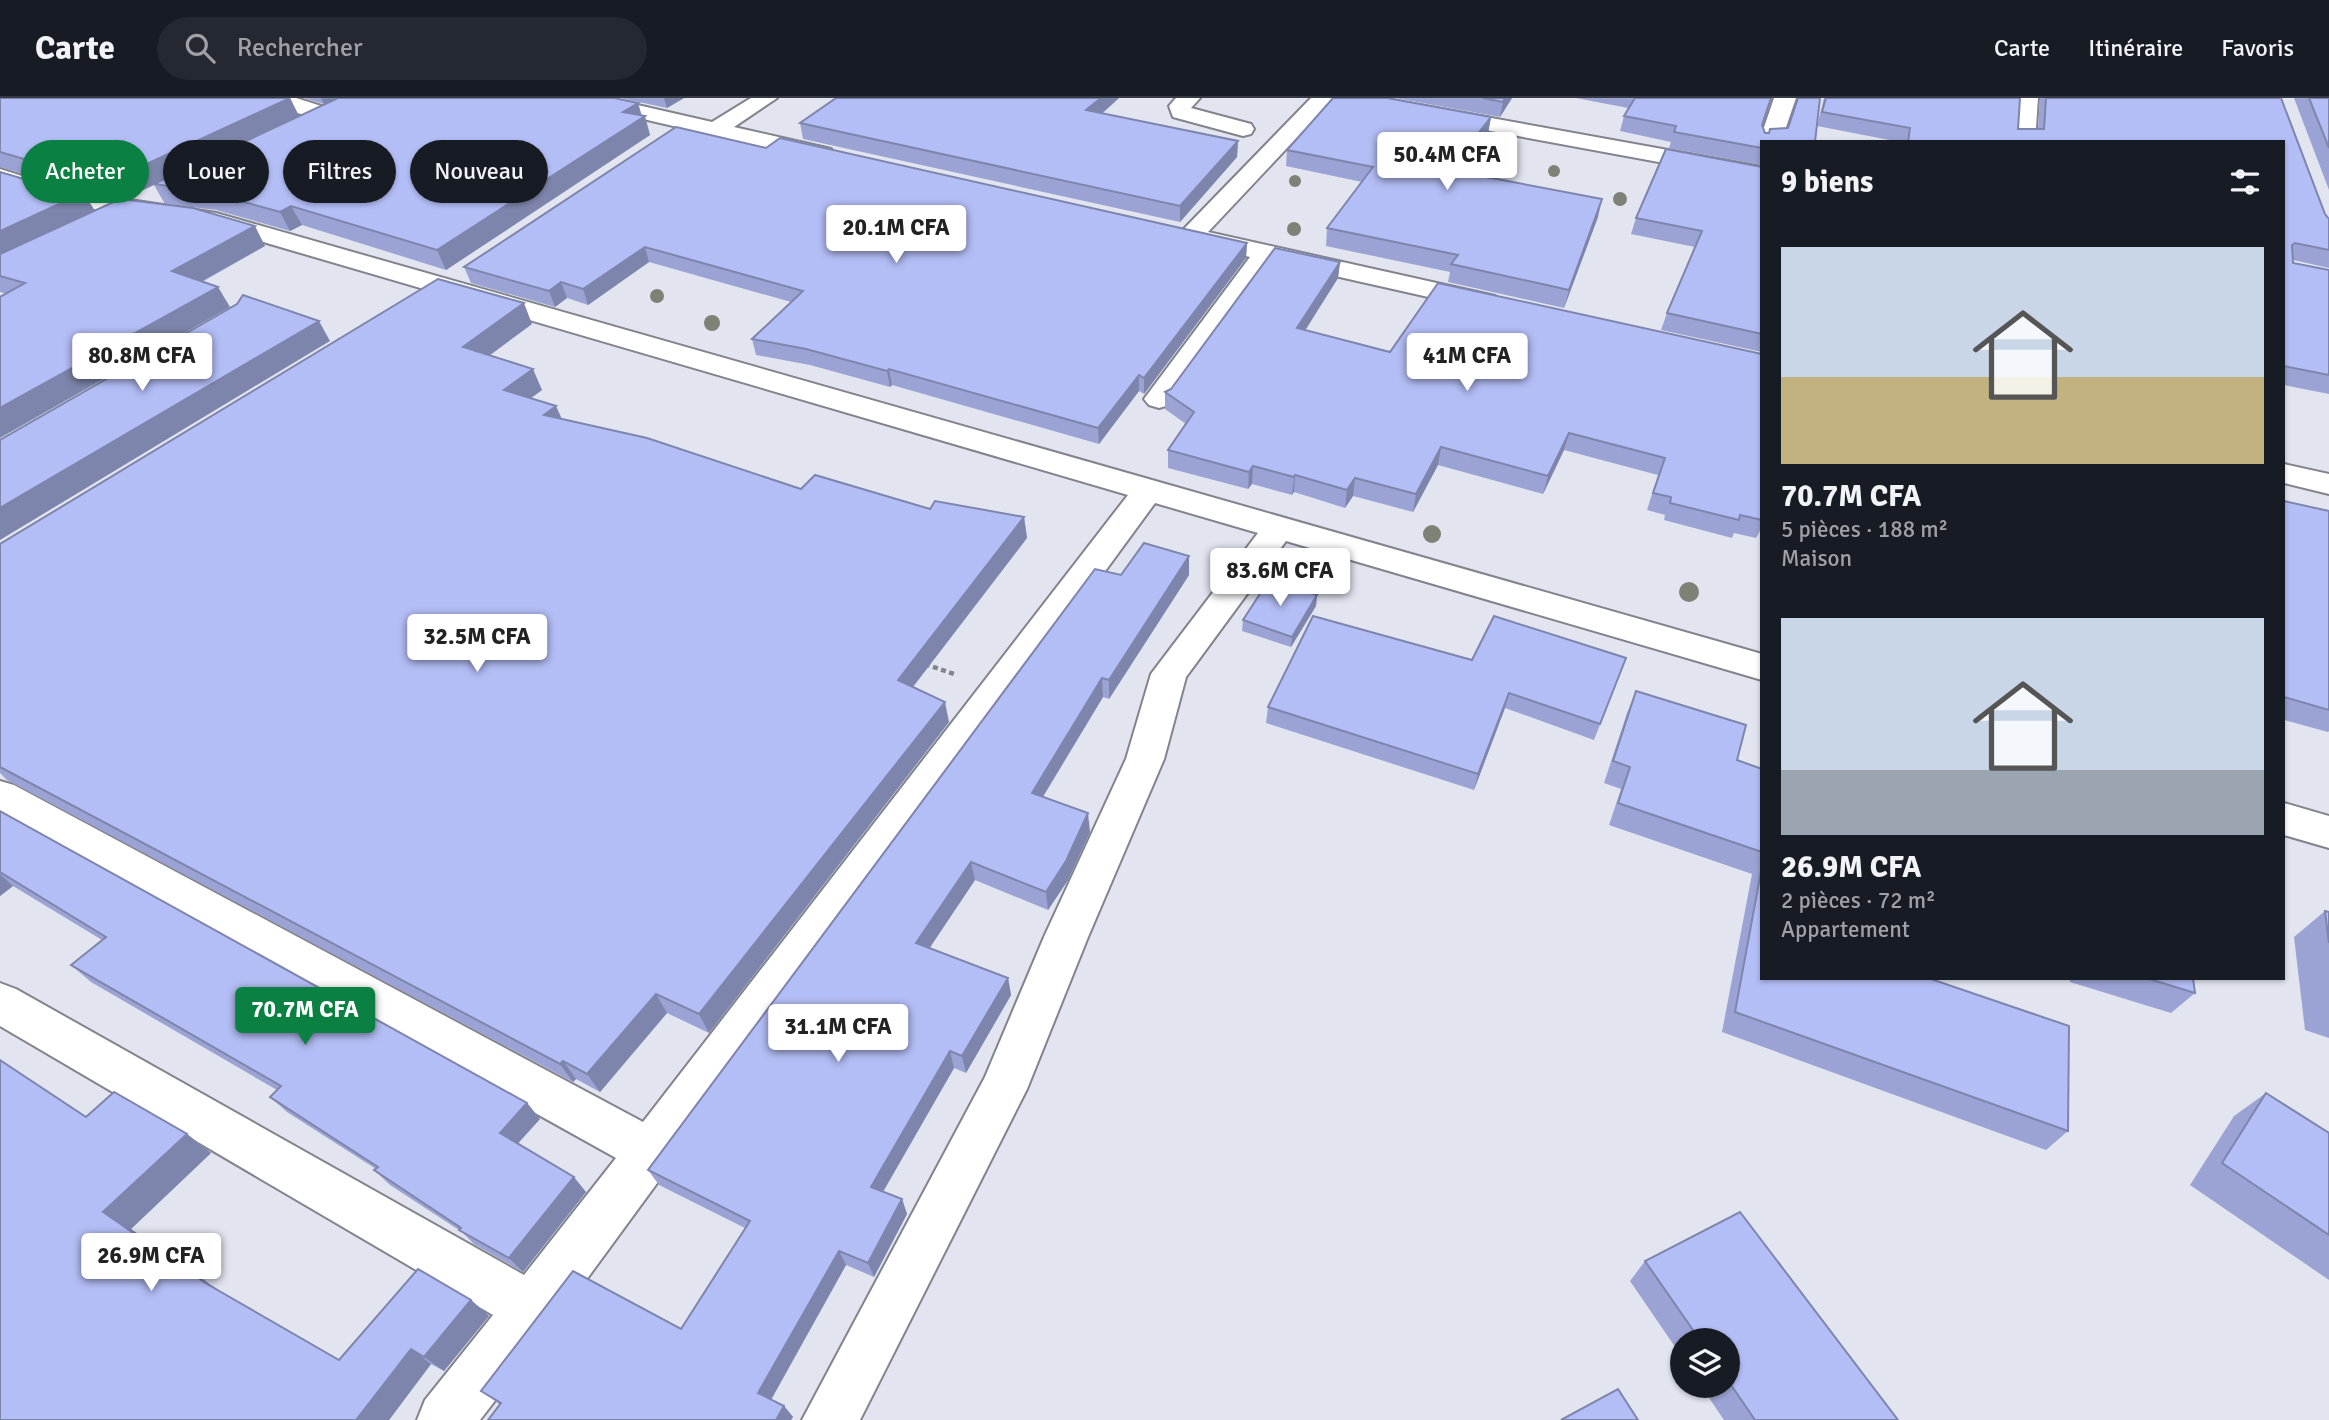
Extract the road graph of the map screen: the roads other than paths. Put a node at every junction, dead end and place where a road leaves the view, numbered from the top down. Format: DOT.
graph roads {
  1 [pos="274,98"];
  2 [pos="579,98"];
  3 [pos="766,98"];
  4 [pos="1189,98"];
  5 [pos="1323,98"];
  6 [pos="1344,98"];
  7 [pos="1785,98"];
  8 [pos="2027,98"];
  9 [pos="349,104"];
  10 [pos="1521,108"];
  11 [pos="326,115"];
  12 [pos="687,124"];
  13 [pos="302,127"];
  14 [pos="1508,128"];
  15 [pos="1242,129"];
  16 [pos="714,130"];
  17 [pos="1771,140"];
  18 [pos="2024,140"];
  19 [pos="654,146"];
  20 [pos="851,160"];
  21 [pos="1760,171"];
  22 [pos="0,176"];
  23 [pos="163,194"];
  24 [pos="132,209"];
  25 [pos="96,226"];
  26 [pos="1163,230"];
  27 [pos="1190,236"];
  28 [pos="1266,253"];
  29 [pos="476,265"];
  30 [pos="443,287"];
  31 [pos="1511,307"];
  32 [pos="408,308"];
  33 [pos="1158,399"];
  34 [pos="2285,474"];
  35 [pos="2329,484"];
  36 [pos="1149,489"];
  37 [pos="1280,526"];
  38 [pos="1760,666"];
  39 [pos="0,796"];
  40 [pos="2285,819"];
  41 [pos="2329,832"];
  42 [pos="0,1003"];
  43 [pos="649,1151"];
  44 [pos="532,1309"];
  45 [pos="445,1420"];
  46 [pos="830,1420"];
  1 -- 11 [label="street"];
  2 -- 12 [label="street"];
  3 -- 16 [label="street"];
  4 -- 15 [label="street"];
  5 -- 27 [label="street"];
  6 -- 14 [label="street"];
  7 -- 17 [label="street"];
  8 -- 18 [label="street"];
  9 -- 11 [label="street"];
  10 -- 14 [label="street"];
  11 -- 13 [label="street"];
  12 -- 16 [label="street"];
  12 -- 19 [label="street"];
  14 -- 21 [label="street"];
  16 -- 20 [label="street"];
  22 -- 24 [label="street"];
  23 -- 24 [label="street"];
  24 -- 25 [label="street"];
  24 -- 30 [label="street"];
  26 -- 27 [label="street"];
  27 -- 28 [label="street"];
  28 -- 31 [label="street"];
  28 -- 33 [label="street"];
  29 -- 30 [label="street"];
  30 -- 32 [label="street"];
  30 -- 36 [label="street"];
  34 -- 35 [label="street"];
  36 -- 37 [label="street"];
  36 -- 43 [label="street"];
  37 -- 38 [label="street"];
  37 -- 46 [label="street"];
  39 -- 43 [label="street"];
  40 -- 41 [label="street"];
  42 -- 44 [label="street"];
  43 -- 44 [label="street"];
  44 -- 45 [label="street"];
}
